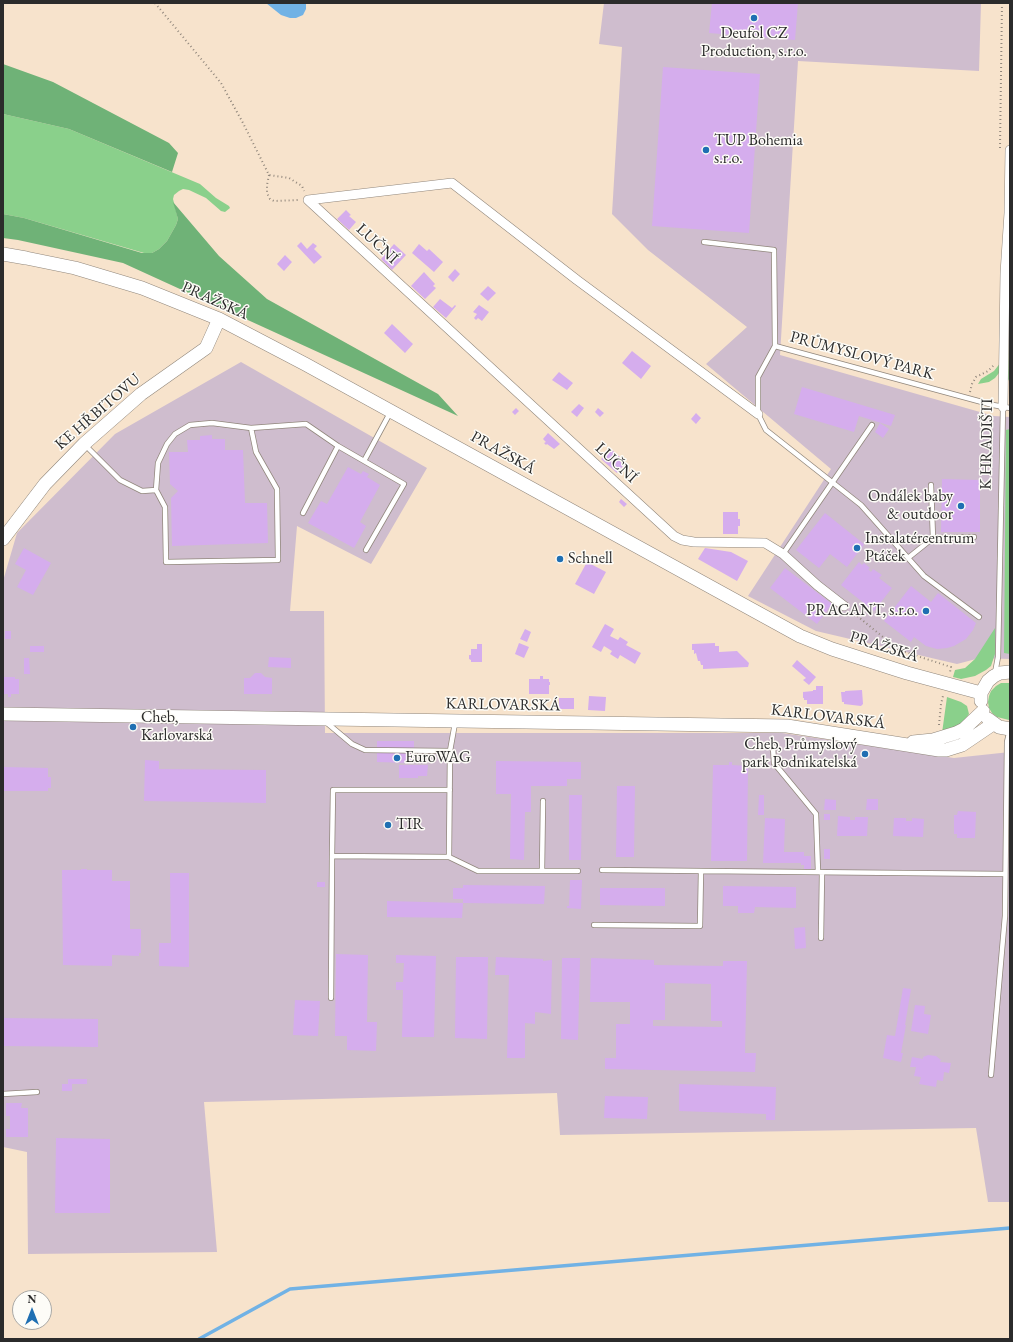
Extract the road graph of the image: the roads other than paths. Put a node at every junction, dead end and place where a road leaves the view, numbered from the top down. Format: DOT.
graph roads {
  1 [pos="1010,150"];
  2 [pos="1009,213"];
  3 [pos="1010,224"];
  4 [pos="704,242"];
  5 [pos="3,254"];
  6 [pos="219,319"];
  7 [pos="775,346"];
  8 [pos="1006,408"];
  9 [pos="391,411"];
  10 [pos="758,414"];
  11 [pos="872,425"];
  12 [pos="251,428"];
  13 [pos="84,444"];
  14 [pos="338,446"];
  15 [pos="364,461"];
  16 [pos="832,483"];
  17 [pos="931,485"];
  18 [pos="156,490"];
  19 [pos="303,513"];
  20 [pos="974,537"];
  21 [pos="933,538"];
  22 [pos="3,539"];
  23 [pos="366,550"];
  24 [pos="783,554"];
  25 [pos="908,558"];
  26 [pos="844,606"];
  27 [pos="979,617"];
  28 [pos="1010,672"];
  29 [pos="994,676"];
  30 [pos="981,694"];
  31 [pos="983,711"];
  32 [pos="3,714"];
  33 [pos="323,719"];
  34 [pos="455,721"];
  35 [pos="993,724"];
  36 [pos="1010,729"];
  37 [pos="894,743"];
  38 [pos="773,747"];
  39 [pos="450,751"];
  40 [pos="450,790"];
  41 [pos="543,800"];
  42 [pos="332,856"];
  43 [pos="449,856"];
  44 [pos="602,870"];
  45 [pos="700,871"];
  46 [pos="542,872"];
  47 [pos="578,872"];
  48 [pos="820,872"];
  49 [pos="1005,874"];
  50 [pos="594,924"];
  51 [pos="821,938"];
  52 [pos="331,998"];
  53 [pos="991,1075"];
  54 [pos="37,1092"];
  55 [pos="3,1094"];
  1 -- 2 [label="street, K HRADIŠTI"];
  2 -- 3 [label="street, K HRADIŠTI"];
  2 -- 8 [label="street, K HRADIŠTI"];
  4 -- 7 [label="lane, PRŮMYSLOVÝ PARK"];
  5 -- 6 [label="main road, PRAŽSKÁ"];
  6 -- 9 [label="main road, PRAŽSKÁ"];
  6 -- 13 [label="main road, KE HŘBITOVU"];
  7 -- 8 [label="lane, PRŮMYSLOVÝ PARK"];
  7 -- 10 [label="lane"];
  8 -- 29 [label="lane, K HRADIŠTI"];
  9 -- 15 [label="lane"];
  9 -- 30 [label="main road, PRAŽSKÁ"];
  10 -- 16 [label="lane"];
  10 -- 24 [label="street, LUČNÍ"];
  11 -- 16 [label="lane"];
  12 -- 14 [label="lane"];
  12 -- 18 [label="lane"];
  12 -- 18 [label="lane"];
  13 -- 18 [label="lane"];
  13 -- 22 [label="main road, KE HŘBITOVU"];
  14 -- 15 [label="lane"];
  14 -- 19 [label="lane"];
  15 -- 23 [label="lane"];
  16 -- 24 [label="lane"];
  16 -- 25 [label="lane"];
  17 -- 21 [label="lane"];
  20 -- 21 [label="lane"];
  21 -- 25 [label="lane"];
  24 -- 26 [label="street, LUČNÍ"];
  25 -- 27 [label="lane"];
  28 -- 29 [label="main road"];
  29 -- 30 [label="main road"];
  30 -- 31 [label="main road"];
  31 -- 35 [label="main road"];
  31 -- 37 [label="main road"];
  32 -- 33 [label="main road, KARLOVARSKÁ"];
  33 -- 34 [label="main road, KARLOVARSKÁ"];
  33 -- 39 [label="lane"];
  34 -- 37 [label="main road, KARLOVARSKÁ"];
  34 -- 39 [label="lane"];
  35 -- 36 [label="main road"];
  35 -- 37 [label="main road, KARLOVARSKÁ"];
  36 -- 49 [label="lane"];
  38 -- 48 [label="lane"];
  39 -- 40 [label="lane"];
  40 -- 42 [label="lane"];
  40 -- 43 [label="lane"];
  41 -- 46 [label="lane"];
  42 -- 43 [label="lane"];
  42 -- 52 [label="lane"];
  43 -- 46 [label="lane"];
  44 -- 45 [label="lane"];
  45 -- 48 [label="lane"];
  45 -- 50 [label="lane"];
  46 -- 47 [label="lane"];
  48 -- 49 [label="lane"];
  48 -- 51 [label="lane"];
  49 -- 53 [label="lane"];
  54 -- 55 [label="lane"];
}
